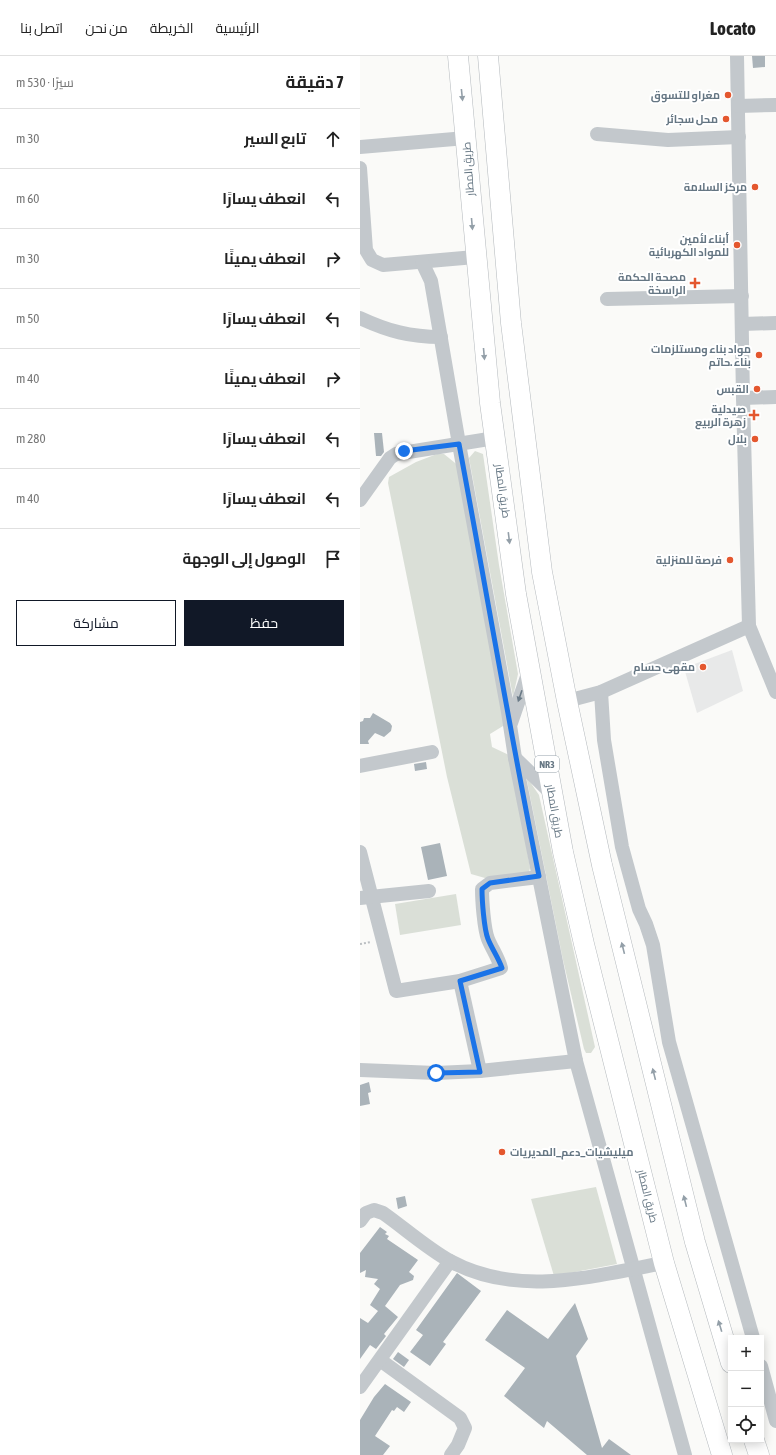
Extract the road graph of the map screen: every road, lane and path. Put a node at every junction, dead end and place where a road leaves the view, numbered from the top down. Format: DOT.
graph roads {
  1 [pos="458,56"];
  2 [pos="488,56"];
  3 [pos="737,56"];
  4 [pos="776,105"];
  5 [pos="738,106"];
  6 [pos="597,134"];
  7 [pos="739,137"];
  8 [pos="466,138"];
  9 [pos="360,147"];
  10 [pos="360,168"];
  11 [pos="475,257"];
  12 [pos="422,262"];
  13 [pos="742,296"];
  14 [pos="607,299"];
  15 [pos="360,318"];
  16 [pos="776,323"];
  17 [pos="742,324"];
  18 [pos="441,337"];
  19 [pos="776,397"];
  20 [pos="743,398"];
  21 [pos="495,438"];
  22 [pos="459,444"];
  23 [pos="360,500"];
  24 [pos="749,626"];
  25 [pos="530,668"];
  26 [pos="601,692"];
  27 [pos="776,692"];
  28 [pos="567,701"];
  29 [pos="510,724"];
  30 [pos="432,752"];
  31 [pos="515,758"];
  32 [pos="360,766"];
  33 [pos="552,794"];
  34 [pos="360,852"];
  35 [pos="539,876"];
  36 [pos="429,891"];
  37 [pos="366,898"];
  38 [pos="460,981"];
  39 [pos="576,1062"];
  40 [pos="360,1070"];
  41 [pos="480,1072"];
  42 [pos="360,1221"];
  43 [pos="450,1261"];
  44 [pos="664,1263"];
  45 [pos="632,1269"];
  46 [pos="752,1335"];
  47 [pos="728,1353"];
  48 [pos="380,1360"];
  49 [pos="762,1371"];
  50 [pos="360,1387"];
  51 [pos="776,1421"];
  52 [pos="755,1443"];
  53 [pos="451,1455"];
  54 [pos="685,1455"];
  55 [pos="722,1455"];
  56 [pos="758,1455"];
  1 -- 8 [label="highway, طريق المطار / NR3, one-way"];
  2 -- 28 [label="highway"];
  3 -- 5 [label="street"];
  4 -- 5 [label="street"];
  5 -- 7 [label="street"];
  6 -- 7 [label="street"];
  7 -- 13 [label="street"];
  8 -- 9 [label="street"];
  8 -- 11 [label="highway, طريق المطار / NR3, one-way"];
  10 -- 12 [label="street"];
  11 -- 12 [label="street"];
  11 -- 21 [label="highway, طريق المطار / NR3, one-way"];
  12 -- 18 [label="street"];
  13 -- 14 [label="street"];
  13 -- 17 [label="street"];
  15 -- 18 [label="street"];
  16 -- 17 [label="street"];
  17 -- 20 [label="street"];
  18 -- 22 [label="street"];
  19 -- 20 [label="street"];
  20 -- 24 [label="street"];
  21 -- 22 [label="street"];
  21 -- 25 [label="highway, طريق المطار / NR3, one-way"];
  22 -- 23 [label="street"];
  22 -- 29 [label="street"];
  24 -- 26 [label="street"];
  24 -- 27 [label="street"];
  25 -- 29 [label="street, one-way"];
  25 -- 33 [label="highway, طريق المطار / NR3"];
  26 -- 28 [label="street"];
  26 -- 46 [label="street"];
  47 -- 28 [label="highway, one-way"];
  29 -- 31 [label="street"];
  30 -- 32 [label="street"];
  31 -- 33 [label="street"];
  31 -- 35 [label="street"];
  33 -- 44 [label="highway, طريق المطار / NR3"];
  34 -- 37 [label="street"];
  35 -- 38 [label="street"];
  35 -- 39 [label="street"];
  36 -- 37 [label="street"];
  37 -- 38 [label="street"];
  38 -- 41 [label="street"];
  39 -- 41 [label="street"];
  39 -- 45 [label="street"];
  40 -- 41 [label="street"];
  42 -- 43 [label="street"];
  43 -- 45 [label="street"];
  43 -- 48 [label="street"];
  44 -- 45 [label="street"];
  44 -- 55 [label="highway, طريق المطار / NR3"];
  45 -- 54 [label="street"];
  48 -- 50 [label="street"];
  48 -- 53 [label="street"];
  49 -- 51 [label="street"];
  52 -- 56 [label="highway"];
}
